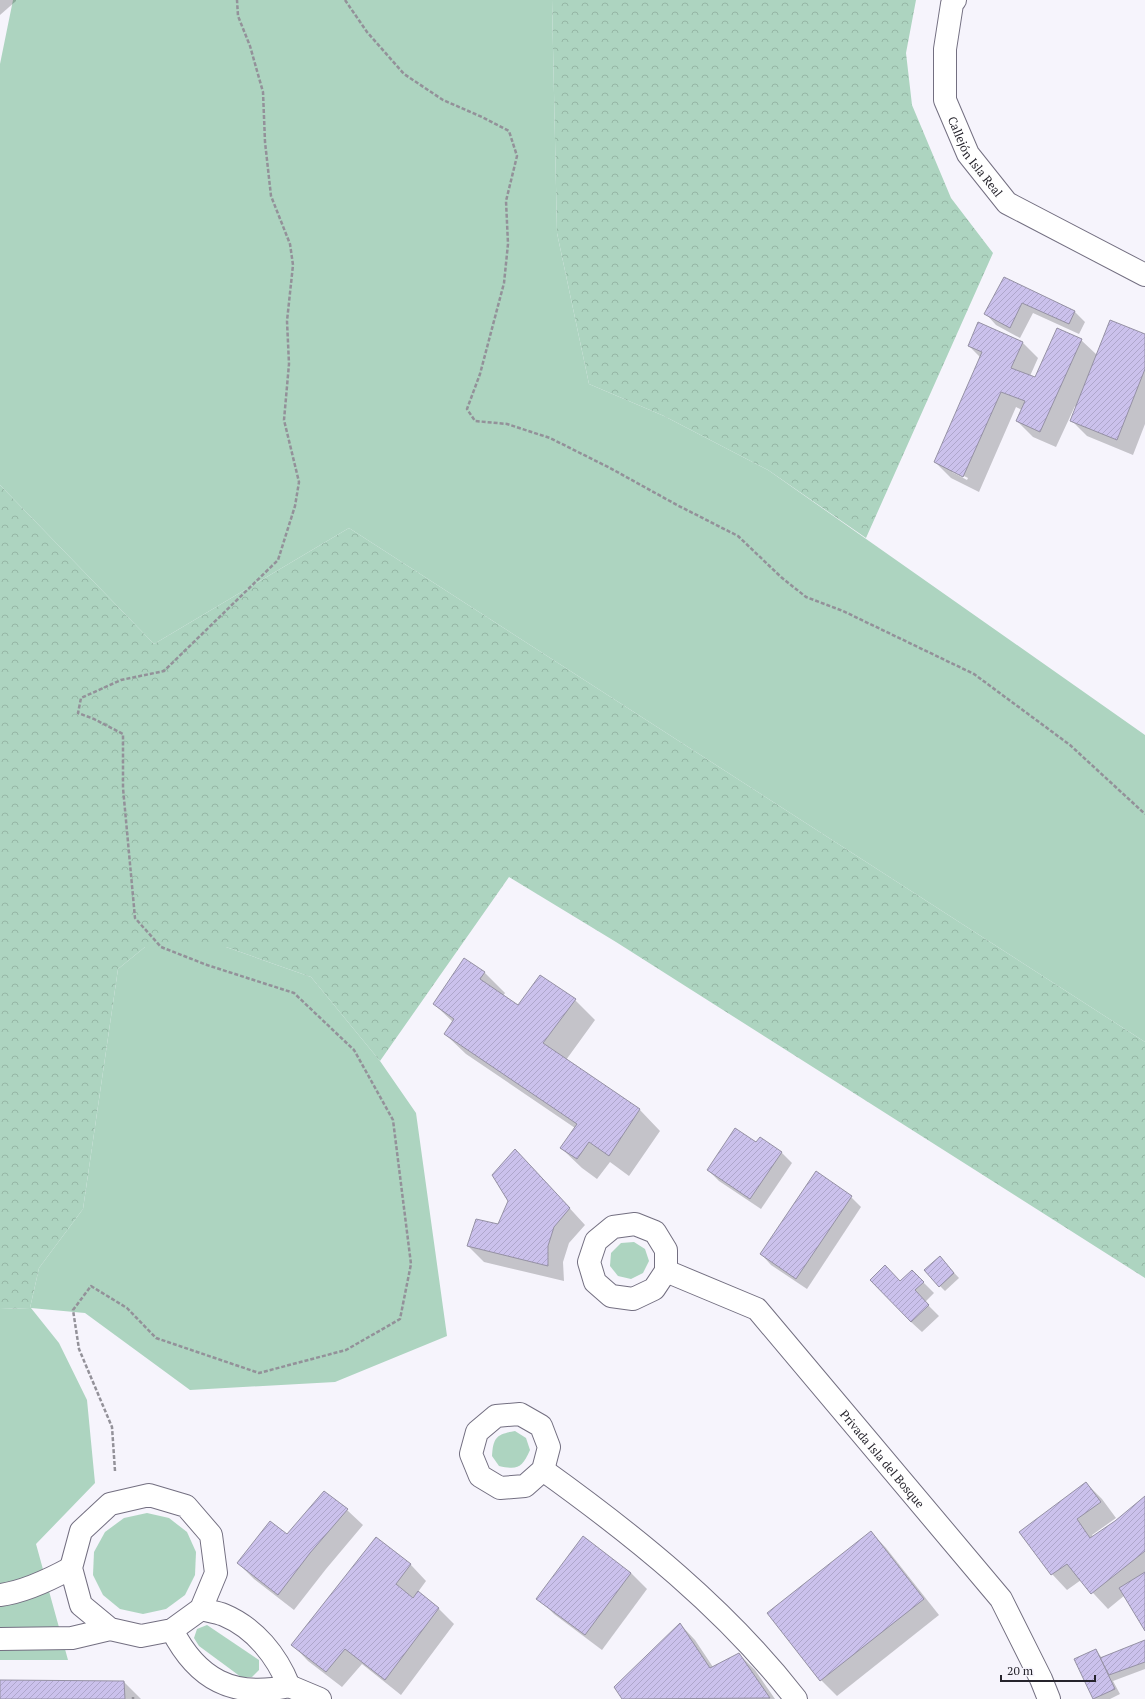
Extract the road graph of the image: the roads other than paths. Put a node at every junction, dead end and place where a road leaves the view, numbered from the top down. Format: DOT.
graph roads {
  1 [pos="955,0"];
  2 [pos="1145,275"];
  3 [pos="666,1271"];
  4 [pos="543,1470"];
  5 [pos="71,1568"];
  6 [pos="0,1595"];
  7 [pos="200,1608"];
  8 [pos="110,1629"];
  9 [pos="172,1630"];
  10 [pos="0,1639"];
  11 [pos="289,1686"];
  12 [pos="320,1699"];
  13 [pos="796,1699"];
  14 [pos="1049,1699"];
  1 -- 2 [label="street, Callejón Isla Real"];
  3 -- 14 [label="street, Privada Isla del Bosque"];
  4 -- 13 [label="street"];
  5 -- 6 [label="street"];
  5 -- 7 [label="street"];
  5 -- 8 [label="street"];
  7 -- 9 [label="street"];
  7 -- 11 [label="street"];
  8 -- 9 [label="street"];
  8 -- 10 [label="street"];
  9 -- 11 [label="street"];
  11 -- 12 [label="street"];
}
